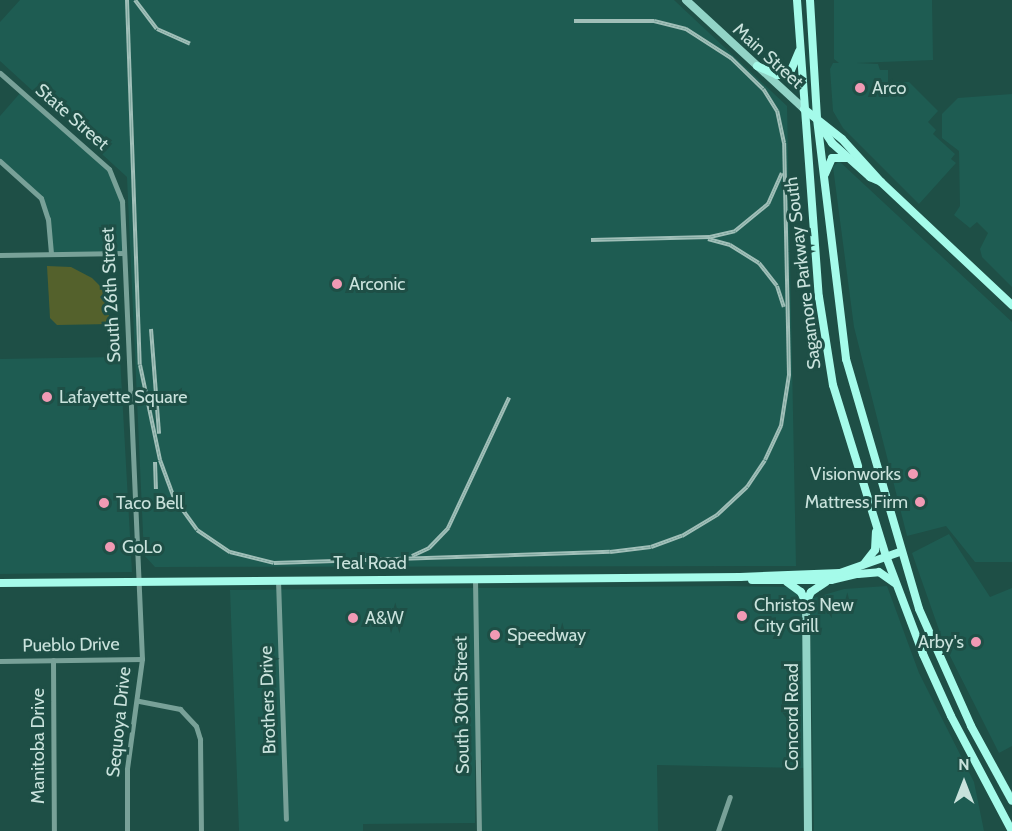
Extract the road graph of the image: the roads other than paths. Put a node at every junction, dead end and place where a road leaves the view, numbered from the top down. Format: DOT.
graph roads {
  1 [pos="686,0"];
  2 [pos="797,0"];
  3 [pos="810,0"];
  4 [pos="800,48"];
  5 [pos="757,66"];
  6 [pos="0,73"];
  7 [pos="804,109"];
  8 [pos="816,119"];
  9 [pos="849,158"];
  10 [pos="0,161"];
  11 [pos="824,180"];
  12 [pos="881,182"];
  13 [pos="119,188"];
  14 [pos="124,253"];
  15 [pos="51,254"];
  16 [pos="0,255"];
  17 [pos="1012,305"];
  18 [pos="874,517"];
  19 [pos="900,552"];
  20 [pos="886,556"];
  21 [pos="858,571"];
  22 [pos="740,577"];
  23 [pos="475,579"];
  24 [pos="140,580"];
  25 [pos="278,580"];
  26 [pos="831,580"];
  27 [pos="782,581"];
  28 [pos="0,583"];
  29 [pos="897,586"];
  30 [pos="806,603"];
  31 [pos="142,659"];
  32 [pos="0,660"];
  33 [pos="53,660"];
  34 [pos="139,701"];
  35 [pos="730,797"];
  36 [pos="1012,801"];
  37 [pos="286,819"];
  38 [pos="54,831"];
  39 [pos="127,831"];
  40 [pos="201,831"];
  41 [pos="479,831"];
  42 [pos="718,831"];
  43 [pos="808,831"];
  44 [pos="1012,831"];
  1 -- 5 [label="street, Main Street"];
  2 -- 4 [label="main road, Sagamore Parkway South"];
  3 -- 8 [label="main road, Sagamore Parkway South"];
  4 -- 5 [label="main road"];
  4 -- 7 [label="main road, Sagamore Parkway South"];
  5 -- 7 [label="street, Main Street"];
  6 -- 13 [label="street, State Street"];
  7 -- 8 [label="main road"];
  7 -- 18 [label="main road, Sagamore Parkway South"];
  8 -- 9 [label="main road"];
  8 -- 11 [label="main road, Sagamore Parkway South"];
  8 -- 12 [label="main road"];
  9 -- 11 [label="main road"];
  9 -- 12 [label="main road"];
  10 -- 15 [label="street"];
  11 -- 19 [label="main road, Sagamore Parkway South"];
  12 -- 17 [label="main road"];
  13 -- 14 [label="street, South 26th Street"];
  14 -- 15 [label="street"];
  14 -- 24 [label="street, South 26th Street"];
  15 -- 16 [label="street"];
  18 -- 20 [label="main road, Sagamore Parkway South"];
  18 -- 21 [label="main road"];
  19 -- 20 [label="main road, Teal Road"];
  19 -- 36 [label="main road, Sagamore Parkway South"];
  20 -- 21 [label="main road, Teal Road"];
  20 -- 29 [label="main road, Sagamore Parkway South"];
  21 -- 22 [label="main road, Teal Road"];
  21 -- 26 [label="main road, Teal Road"];
  21 -- 29 [label="main road"];
  22 -- 23 [label="main road, Teal Road"];
  22 -- 27 [label="main road, Teal Road"];
  23 -- 25 [label="main road, Teal Road"];
  23 -- 41 [label="street, South 30th Street"];
  24 -- 25 [label="main road, Teal Road"];
  24 -- 28 [label="main road, Teal Road"];
  24 -- 31 [label="street, Sequoya Drive"];
  25 -- 37 [label="street, Brothers Drive"];
  26 -- 27 [label="main road, Teal Road"];
  26 -- 30 [label="main road"];
  27 -- 30 [label="main road"];
  29 -- 44 [label="main road, Sagamore Parkway South"];
  30 -- 43 [label="street, Concord Road"];
  31 -- 33 [label="street, Pueblo Drive"];
  31 -- 34 [label="street, Sequoya Drive"];
  32 -- 33 [label="street, Pueblo Drive"];
  33 -- 38 [label="street, Manitoba Drive"];
  34 -- 39 [label="street, Sequoya Drive"];
  34 -- 40 [label="street"];
  35 -- 42 [label="street"];
}
